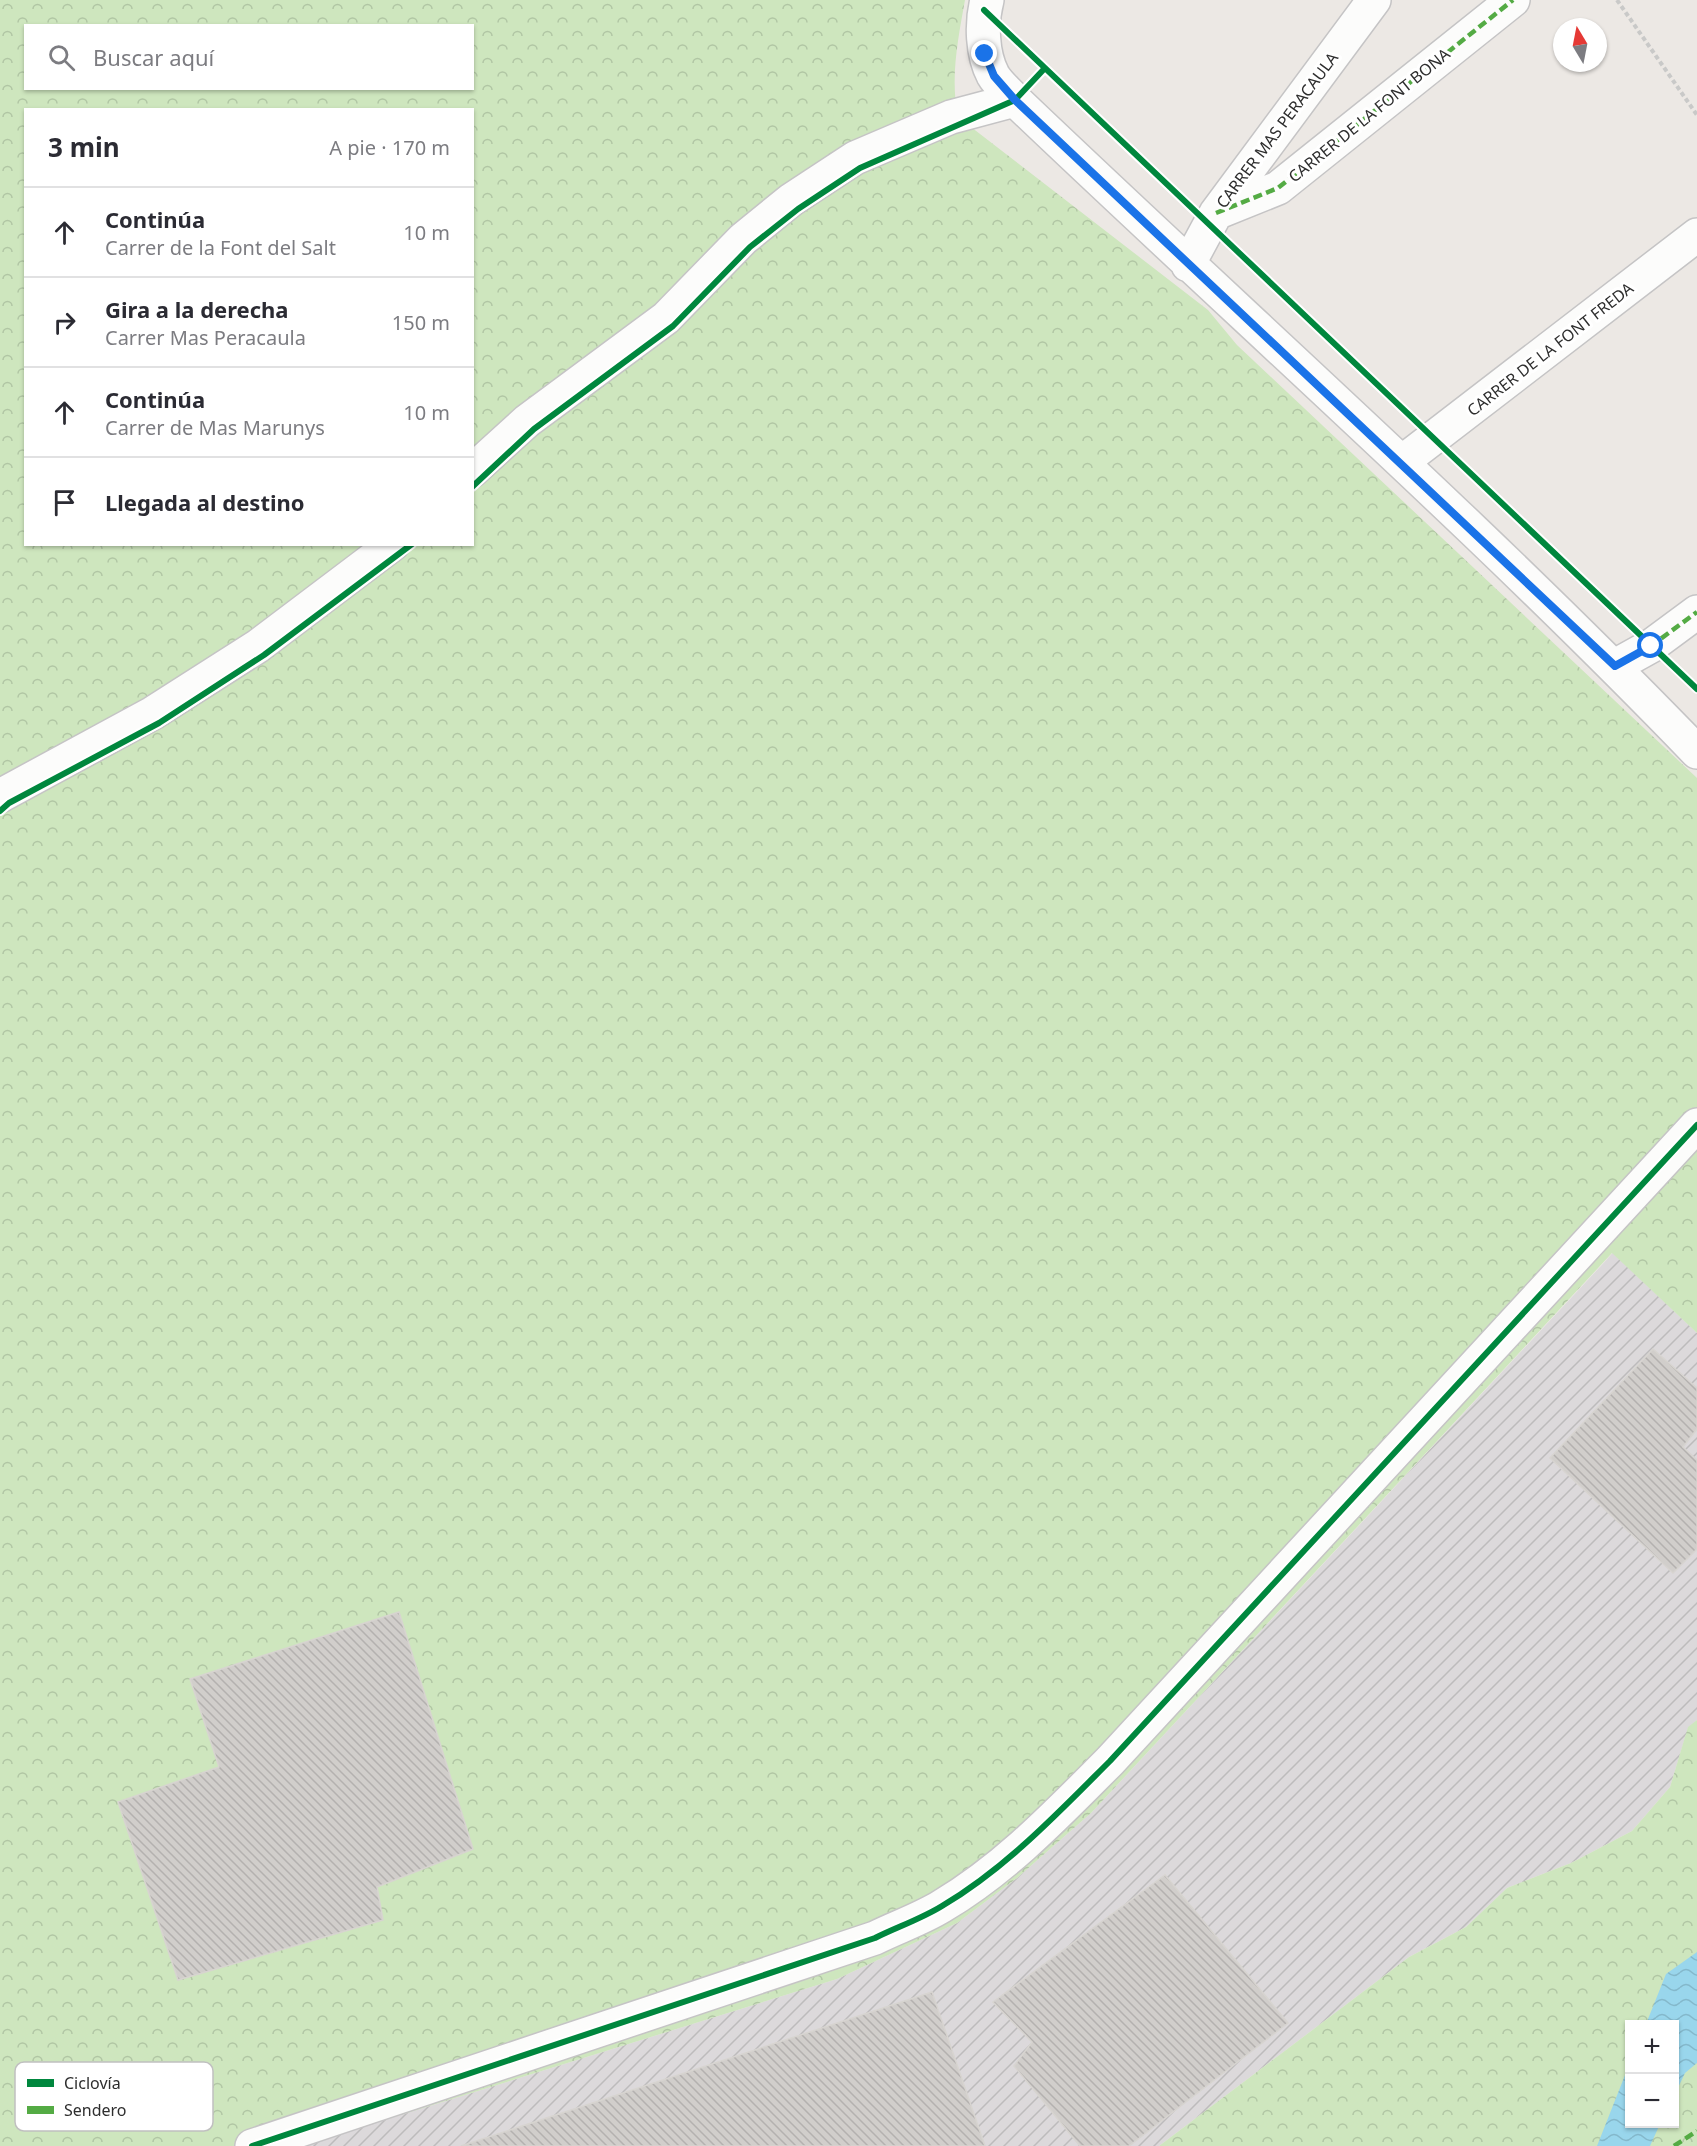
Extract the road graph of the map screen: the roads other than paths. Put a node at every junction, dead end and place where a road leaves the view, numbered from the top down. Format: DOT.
graph roads {
  1 [pos="987,0"];
  2 [pos="1374,0"];
  3 [pos="1513,0"];
  4 [pos="1015,100"];
  5 [pos="1216,213"];
  6 [pos="1697,235"];
  7 [pos="1188,265"];
  8 [pos="1402,462"];
  9 [pos="474,469"];
  10 [pos="390,546"];
  11 [pos="1697,612"];
  12 [pos="1615,666"];
  13 [pos="1697,752"];
  14 [pos="0,796"];
  15 [pos="1697,1125"];
  16 [pos="252,2146"];
  1 -- 4 [label="street"];
  2 -- 5 [label="street, CARRER MAS PERACAULA"];
  3 -- 5 [label="street, CARRER DE LA FONT BONA"];
  4 -- 7 [label="street"];
  4 -- 9 [label="street"];
  5 -- 7 [label="street, CARRER MAS PERACAULA"];
  6 -- 8 [label="street, CARRER DE LA FONT FREDA"];
  7 -- 8 [label="street"];
  8 -- 12 [label="street"];
  10 -- 14 [label="street"];
  11 -- 12 [label="street"];
  12 -- 13 [label="street"];
  15 -- 16 [label="street"];
}
